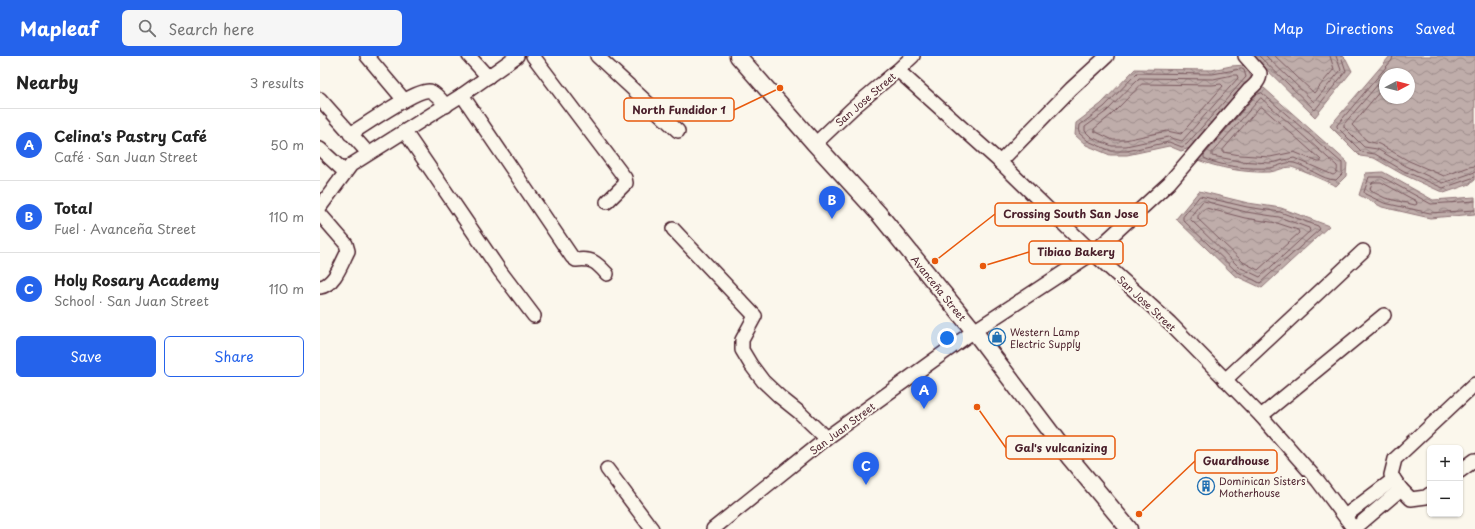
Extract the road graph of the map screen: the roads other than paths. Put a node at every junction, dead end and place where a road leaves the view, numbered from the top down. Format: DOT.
graph roads {
  1 [pos="367,56"];
  2 [pos="469,56"];
  3 [pos="517,56"];
  4 [pos="533,56"];
  5 [pos="596,56"];
  6 [pos="738,56"];
  7 [pos="913,56"];
  8 [pos="1107,56"];
  9 [pos="1245,56"];
  10 [pos="897,71"];
  11 [pos="488,77"];
  12 [pos="462,95"];
  13 [pos="320,99"];
  14 [pos="404,100"];
  15 [pos="446,106"];
  16 [pos="405,132"];
  17 [pos="678,132"];
  18 [pos="350,134"];
  19 [pos="815,144"];
  20 [pos="320,149"];
  21 [pos="368,153"];
  22 [pos="1000,162"];
  23 [pos="345,172"];
  24 [pos="607,202"];
  25 [pos="320,207"];
  26 [pos="320,214"];
  27 [pos="673,229"];
  28 [pos="1363,251"];
  29 [pos="1093,253"];
  30 [pos="607,274"];
  31 [pos="320,287"];
  32 [pos="1384,315"];
  33 [pos="534,316"];
  34 [pos="974,331"];
  35 [pos="1225,380"];
  36 [pos="1475,384"];
  37 [pos="1262,416"];
  38 [pos="826,438"];
  39 [pos="1475,460"];
  40 [pos="607,469"];
  41 [pos="1463,469"];
  42 [pos="1398,484"];
  43 [pos="1427,496"];
  44 [pos="1345,516"];
  45 [pos="652,529"];
  46 [pos="713,529"];
  47 [pos="1128,529"];
  48 [pos="1354,529"];
  1 -- 14 [label="street"];
  2 -- 11 [label="street"];
  3 -- 11 [label="street"];
  4 -- 24 [label="street"];
  5 -- 17 [label="street"];
  6 -- 19 [label="main road, Avanceña Street"];
  7 -- 10 [label="street"];
  8 -- 22 [label="street"];
  9 -- 29 [label="street, San Juan Street"];
  10 -- 19 [label="street, San Jose Street"];
  10 -- 22 [label="street, San Jose Street"];
  11 -- 12 [label="street"];
  12 -- 15 [label="street"];
  12 -- 30 [label="street"];
  13 -- 18 [label="street"];
  14 -- 15 [label="street"];
  14 -- 18 [label="street"];
  15 -- 16 [label="street"];
  16 -- 21 [label="street"];
  16 -- 33 [label="street"];
  18 -- 21 [label="street"];
  19 -- 34 [label="main road, Avanceña Street"];
  20 -- 23 [label="street"];
  21 -- 23 [label="street"];
  22 -- 29 [label="street, San Jose Street"];
  23 -- 25 [label="street"];
  26 -- 31 [label="street"];
  27 -- 38 [label="street"];
  28 -- 35 [label="street"];
  29 -- 34 [label="street, San Juan Street"];
  29 -- 35 [label="street, San Jose Street"];
  32 -- 37 [label="street"];
  34 -- 38 [label="street, San Juan Street"];
  34 -- 47 [label="main road, Avanceña Street"];
  35 -- 37 [label="street, San Jose Street"];
  36 -- 42 [label="street"];
  37 -- 44 [label="street, San Jose Street"];
  38 -- 46 [label="street, San Juan Street"];
  39 -- 41 [label="street"];
  40 -- 45 [label="street"];
  42 -- 43 [label="street"];
  42 -- 44 [label="street"];
  42 -- 48 [label="street"];
  44 -- 48 [label="street, San Jose Street"];
}
